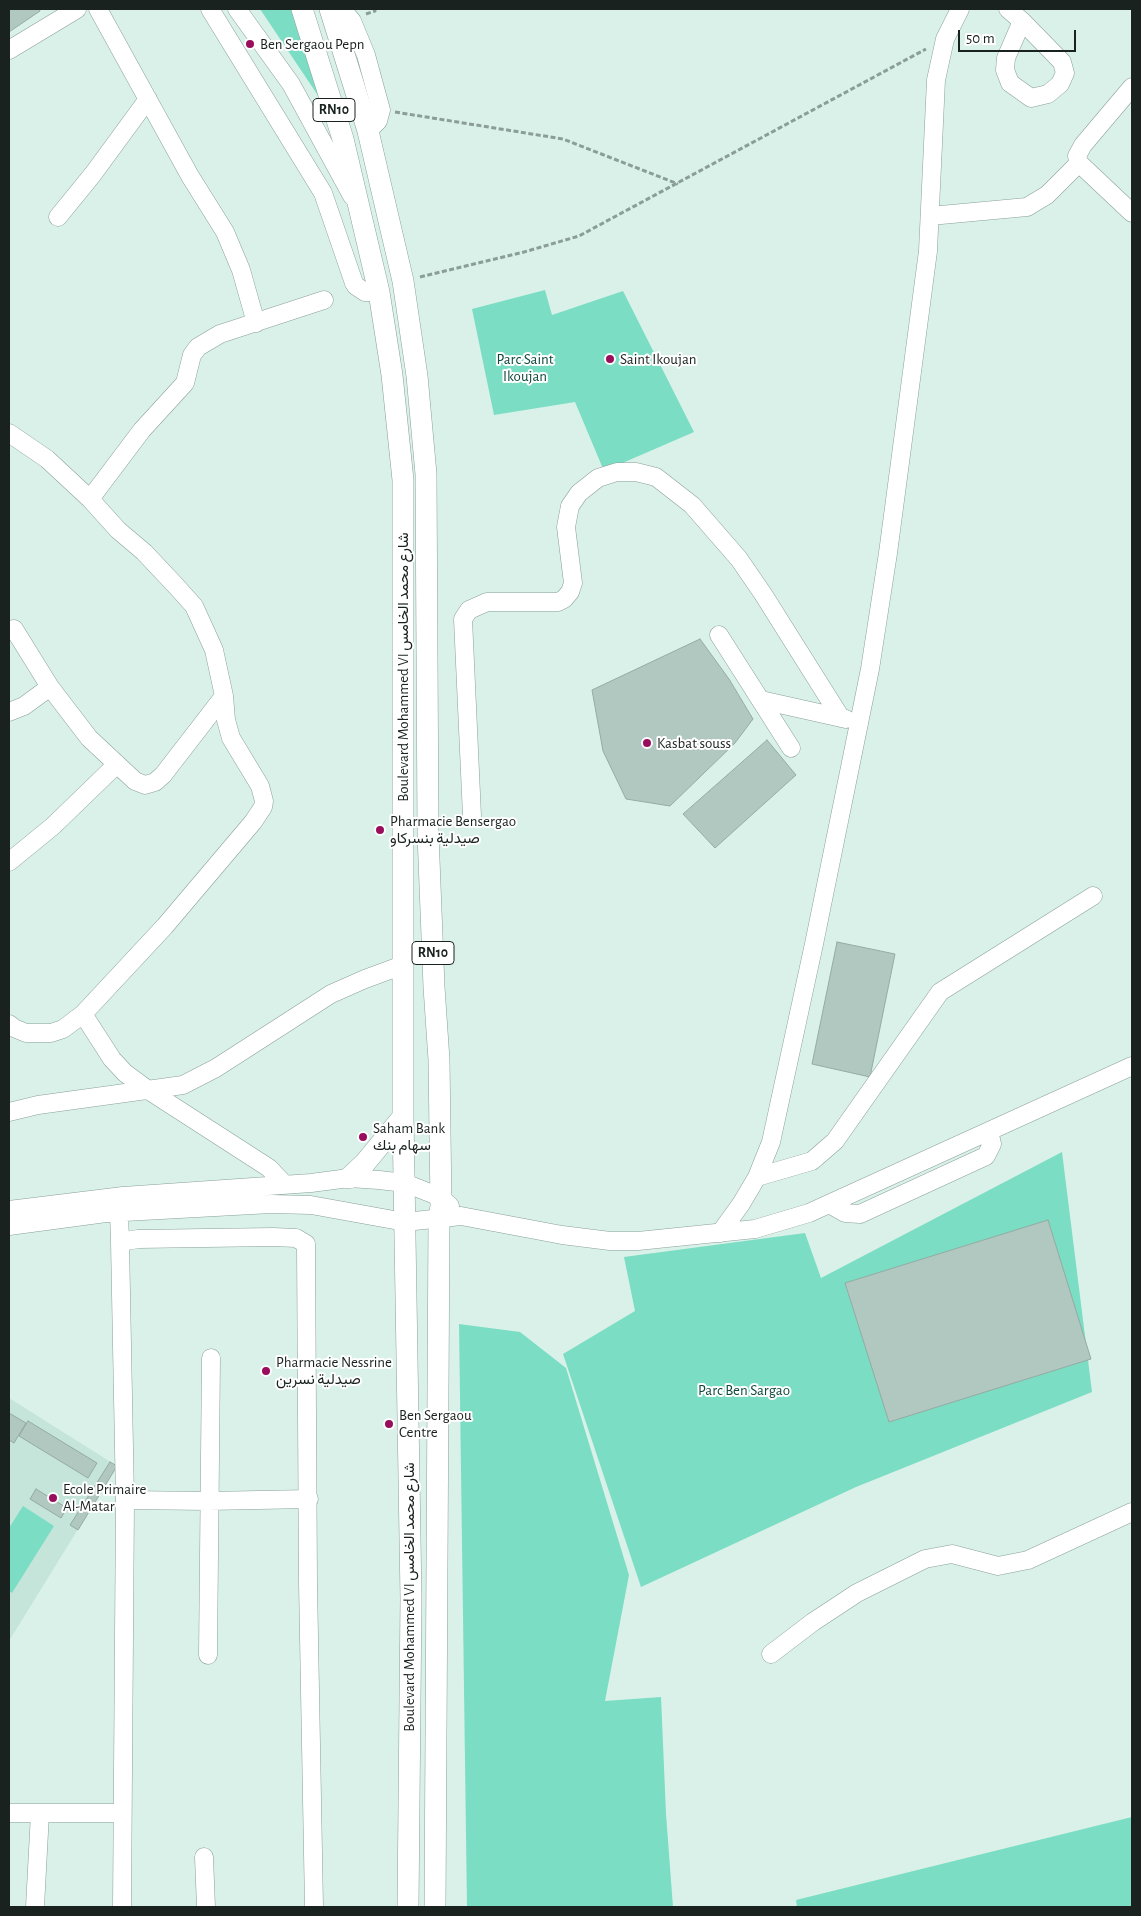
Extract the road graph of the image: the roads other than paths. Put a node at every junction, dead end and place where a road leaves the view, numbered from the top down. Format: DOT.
graph roads {
  1 [pos="77,9"];
  2 [pos="98,9"];
  3 [pos="210,9"];
  4 [pos="237,9"];
  5 [pos="302,9"];
  6 [pos="330,9"];
  7 [pos="335,9"];
  8 [pos="960,9"];
  9 [pos="1008,9"];
  10 [pos="56,14"];
  11 [pos="1022,21"];
  12 [pos="9,50"];
  13 [pos="1132,87"];
  14 [pos="148,99"];
  15 [pos="368,131"];
  16 [pos="1079,163"];
  17 [pos="361,213"];
  18 [pos="1132,213"];
  19 [pos="930,216"];
  20 [pos="58,217"];
  21 [pos="379,292"];
  22 [pos="324,300"];
  23 [pos="256,323"];
  24 [pos="13,442"];
  25 [pos="90,499"];
  26 [pos="14,629"];
  27 [pos="719,635"];
  28 [pos="50,687"];
  29 [pos="224,696"];
  30 [pos="761,700"];
  31 [pos="9,712"];
  32 [pos="841,718"];
  33 [pos="859,722"];
  34 [pos="791,748"];
  35 [pos="116,765"];
  36 [pos="472,816"];
  37 [pos="9,862"];
  38 [pos="1093,896"];
  39 [pos="403,965"];
  40 [pos="83,1014"];
  41 [pos="9,1024"];
  42 [pos="1132,1066"];
  43 [pos="148,1090"];
  44 [pos="9,1112"];
  45 [pos="404,1117"];
  46 [pos="757,1177"];
  47 [pos="349,1178"];
  48 [pos="284,1184"];
  49 [pos="405,1184"];
  50 [pos="440,1197"];
  51 [pos="9,1210"];
  52 [pos="119,1212"];
  53 [pos="461,1216"];
  54 [pos="439,1218"];
  55 [pos="405,1222"];
  56 [pos="9,1226"];
  57 [pos="720,1233"];
  58 [pos="120,1242"];
  59 [pos="210,1358"];
  60 [pos="309,1499"];
  61 [pos="125,1500"];
  62 [pos="208,1501"];
  63 [pos="1132,1512"];
  64 [pos="771,1654"];
  65 [pos="208,1655"];
  66 [pos="9,1813"];
  67 [pos="40,1813"];
  68 [pos="122,1813"];
  69 [pos="204,1857"];
  70 [pos="35,1907"];
  71 [pos="122,1907"];
  72 [pos="206,1907"];
  73 [pos="314,1907"];
  74 [pos="408,1907"];
  75 [pos="435,1907"];
  1 -- 10 [label="street"];
  2 -- 14 [label="street"];
  3 -- 21 [label="street"];
  4 -- 17 [label="street"];
  5 -- 17 [label="main road, Boulevard Mohammed VI شارع محمد الخامس / RN10"];
  6 -- 15 [label="main road, Boulevard Mohammed VI شارع محمد الخامس / RN10"];
  7 -- 15 [label="street"];
  8 -- 19 [label="street"];
  9 -- 11 [label="street"];
  10 -- 12 [label="street"];
  13 -- 16 [label="street"];
  14 -- 20 [label="street"];
  14 -- 23 [label="street"];
  15 -- 50 [label="main road, Boulevard Mohammed VI شارع محمد الخامس / RN10"];
  16 -- 18 [label="street"];
  16 -- 19 [label="street"];
  17 -- 21 [label="main road, Boulevard Mohammed VI شارع محمد الخامس / RN10"];
  19 -- 33 [label="street"];
  21 -- 39 [label="main road, Boulevard Mohammed VI شارع محمد الخامس / RN10"];
  22 -- 23 [label="street"];
  23 -- 25 [label="street"];
  24 -- 25 [label="street"];
  25 -- 29 [label="street"];
  26 -- 28 [label="street"];
  27 -- 30 [label="street"];
  28 -- 31 [label="street"];
  28 -- 35 [label="street"];
  29 -- 35 [label="street"];
  29 -- 40 [label="street"];
  30 -- 32 [label="street"];
  30 -- 34 [label="street"];
  32 -- 33 [label="street"];
  32 -- 36 [label="street"];
  33 -- 46 [label="street"];
  35 -- 37 [label="street"];
  38 -- 46 [label="street"];
  39 -- 43 [label="street"];
  39 -- 45 [label="main road, Boulevard Mohammed VI شارع محمد الخامس / RN10"];
  40 -- 41 [label="street"];
  40 -- 43 [label="street"];
  42 -- 57 [label="street"];
  43 -- 44 [label="street"];
  43 -- 48 [label="street"];
  45 -- 47 [label="main road"];
  45 -- 49 [label="main road, Boulevard Mohammed VI شارع محمد الخامس / RN10"];
  46 -- 57 [label="street"];
  47 -- 48 [label="street"];
  47 -- 49 [label="street"];
  48 -- 51 [label="street"];
  49 -- 50 [label="street"];
  49 -- 55 [label="main road, Boulevard Mohammed VI شارع محمد الخامس / RN10"];
  50 -- 53 [label="street"];
  50 -- 54 [label="main road, Boulevard Mohammed VI شارع محمد الخامس / RN10"];
  52 -- 55 [label="street"];
  52 -- 56 [label="street"];
  52 -- 58 [label="street"];
  53 -- 54 [label="street"];
  53 -- 57 [label="street"];
  54 -- 55 [label="street"];
  54 -- 75 [label="main road, Boulevard Mohammed VI شارع محمد الخامس / RN10"];
  55 -- 74 [label="main road, Boulevard Mohammed VI شارع محمد الخامس / RN10"];
  58 -- 60 [label="street"];
  58 -- 61 [label="street"];
  59 -- 62 [label="street"];
  60 -- 62 [label="street"];
  60 -- 73 [label="street"];
  61 -- 62 [label="street"];
  61 -- 68 [label="street"];
  62 -- 65 [label="street"];
  63 -- 64 [label="street"];
  66 -- 67 [label="street"];
  67 -- 68 [label="street"];
  67 -- 70 [label="street"];
  68 -- 71 [label="street"];
  69 -- 72 [label="street"];
}
